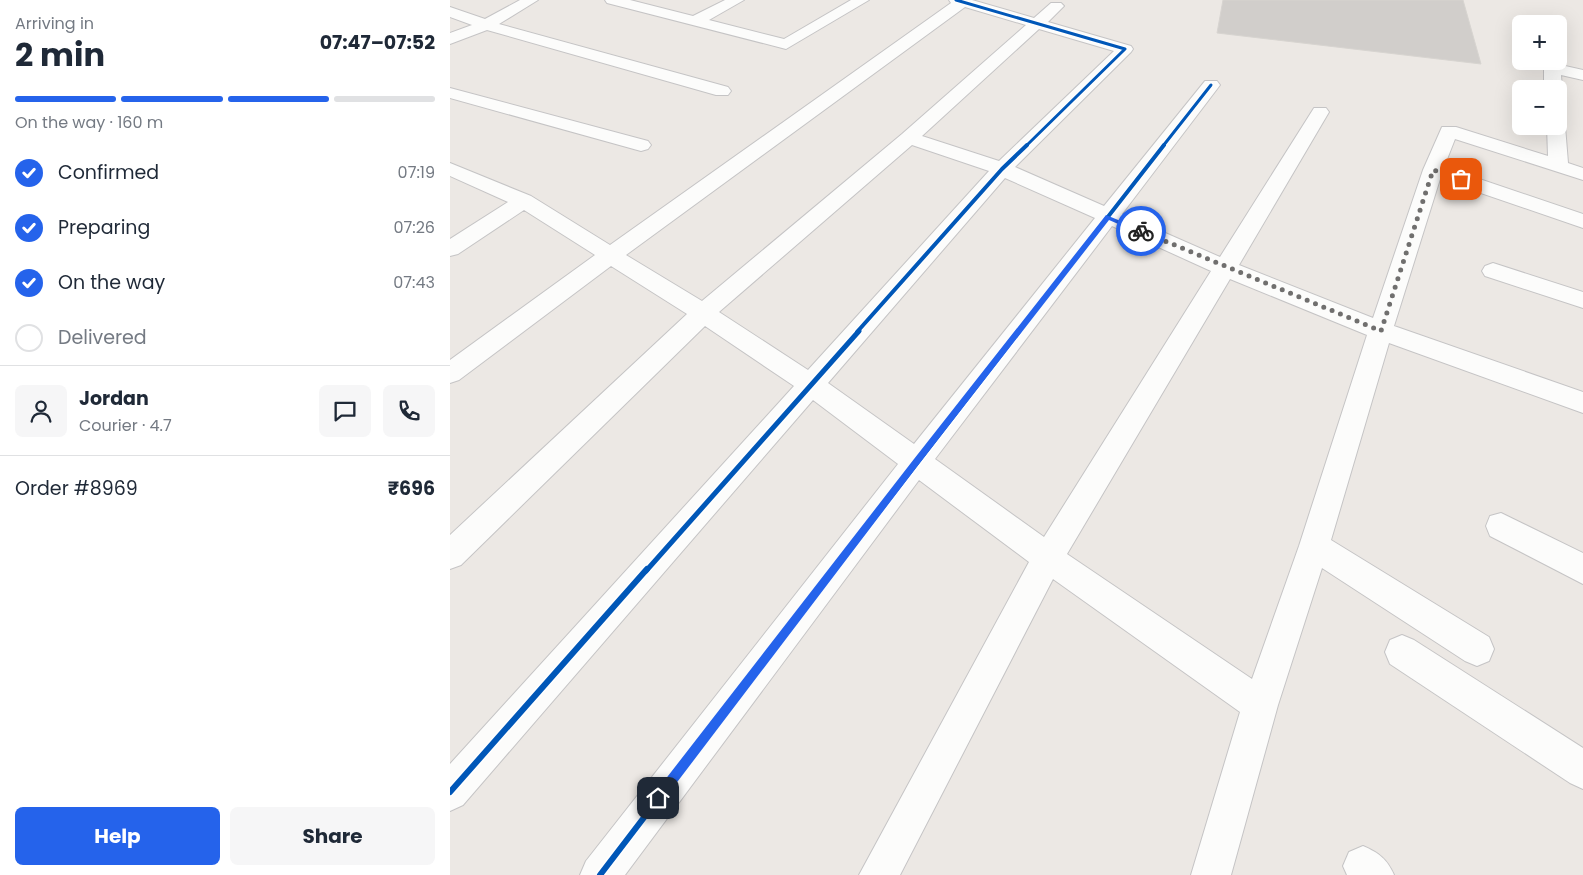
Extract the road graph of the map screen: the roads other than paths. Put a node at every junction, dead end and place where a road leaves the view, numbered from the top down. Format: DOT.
graph roads {
  1 [pos="531,0"];
  2 [pos="612,0"];
  3 [pos="737,0"];
  4 [pos="862,0"];
  5 [pos="959,1"];
  6 [pos="1056,6"];
  7 [pos="450,12"];
  8 [pos="697,20"];
  9 [pos="1038,24"];
  10 [pos="486,25"];
  11 [pos="450,39"];
  12 [pos="1583,75"];
  13 [pos="1553,80"];
  14 [pos="1211,85"];
  15 [pos="722,91"];
  16 [pos="450,93"];
  17 [pos="1320,112"];
  18 [pos="1556,135"];
  19 [pos="909,138"];
  20 [pos="641,145"];
  21 [pos="1558,165"];
  22 [pos="450,169"];
  23 [pos="1002,169"];
  24 [pos="1433,170"];
  25 [pos="1583,174"];
  26 [pos="524,201"];
  27 [pos="1108,217"];
  28 [pos="1583,222"];
  29 [pos="450,249"];
  30 [pos="612,254"];
  31 [pos="1225,268"];
  32 [pos="1494,271"];
  33 [pos="1583,300"];
  34 [pos="703,313"];
  35 [pos="1381,331"];
  36 [pos="450,373"];
  37 [pos="810,384"];
  38 [pos="1583,403"];
  39 [pos="916,461"];
  40 [pos="1501,526"];
  41 [pos="1314,546"];
  42 [pos="450,555"];
  43 [pos="1048,558"];
  44 [pos="1583,569"];
  45 [pos="1477,649"];
  46 [pos="1402,652"];
  47 [pos="1260,705"];
  48 [pos="1583,770"];
  49 [pos="450,792"];
  50 [pos="600,875"];
  51 [pos="879,875"];
  52 [pos="1211,875"];
  1 -- 10 [label="street"];
  2 -- 8 [label="street"];
  3 -- 8 [label="street"];
  4 -- 8 [label="street"];
  5 -- 9 [label="street"];
  5 -- 30 [label="street"];
  6 -- 9 [label="street"];
  7 -- 10 [label="street"];
  9 -- 19 [label="street"];
  9 -- 23 [label="street"];
  10 -- 11 [label="street"];
  10 -- 15 [label="street"];
  12 -- 13 [label="street"];
  14 -- 27 [label="street"];
  16 -- 20 [label="street"];
  17 -- 31 [label="street"];
  18 -- 21 [label="street"];
  19 -- 23 [label="street"];
  19 -- 34 [label="street"];
  21 -- 24 [label="street"];
  21 -- 25 [label="street"];
  22 -- 26 [label="street"];
  23 -- 27 [label="street"];
  23 -- 37 [label="street"];
  24 -- 28 [label="street"];
  24 -- 35 [label="street"];
  26 -- 29 [label="street"];
  26 -- 30 [label="street"];
  27 -- 31 [label="street"];
  27 -- 39 [label="street"];
  30 -- 34 [label="street"];
  30 -- 36 [label="street"];
  31 -- 35 [label="street"];
  31 -- 43 [label="street"];
  32 -- 33 [label="street"];
  34 -- 37 [label="street"];
  34 -- 42 [label="street"];
  35 -- 38 [label="street"];
  35 -- 41 [label="street"];
  37 -- 39 [label="street"];
  37 -- 49 [label="street"];
  39 -- 43 [label="street"];
  39 -- 50 [label="street"];
  40 -- 44 [label="street"];
  41 -- 45 [label="street"];
  41 -- 47 [label="street"];
  43 -- 47 [label="street"];
  43 -- 51 [label="street"];
  46 -- 48 [label="street"];
  47 -- 52 [label="street"];
}
